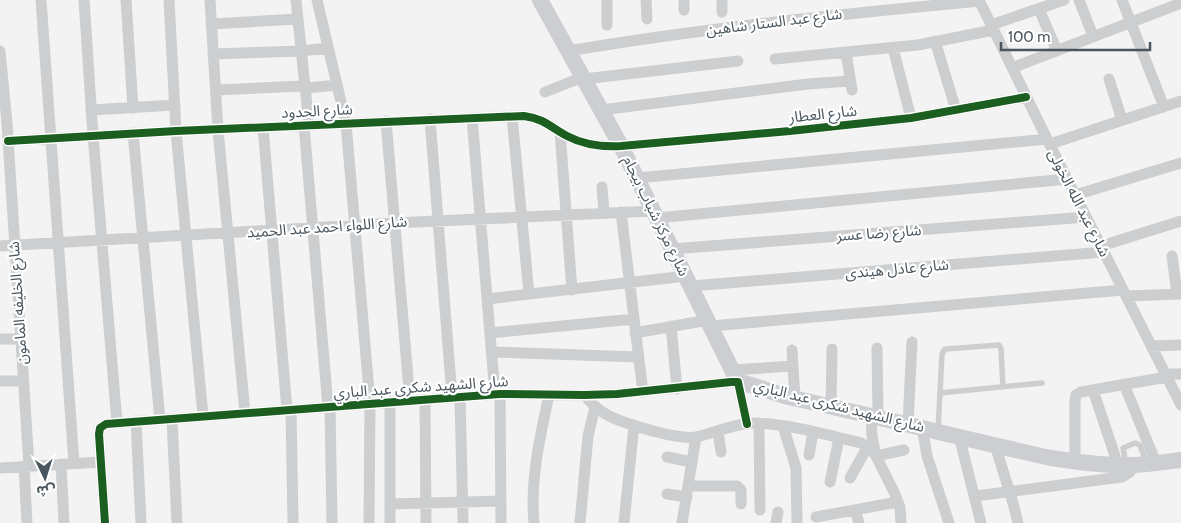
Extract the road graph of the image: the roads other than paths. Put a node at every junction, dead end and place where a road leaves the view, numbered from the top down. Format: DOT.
graph roads {
  1 [pos="41,0"];
  2 [pos="84,0"];
  3 [pos="126,0"];
  4 [pos="168,0"];
  5 [pos="210,0"];
  6 [pos="296,0"];
  7 [pos="317,0"];
  8 [pos="540,0"];
  9 [pos="607,0"];
  10 [pos="646,0"];
  11 [pos="722,0"];
  12 [pos="979,0"];
  13 [pos="1064,0"];
  14 [pos="1079,0"];
  15 [pos="1122,0"];
  16 [pos="1181,3"];
  17 [pos="1039,9"];
  18 [pos="722,12"];
  19 [pos="298,19"];
  20 [pos="647,19"];
  21 [pos="1131,22"];
  22 [pos="211,24"];
  23 [pos="607,25"];
  24 [pos="992,27"];
  25 [pos="1093,36"];
  26 [pos="935,41"];
  27 [pos="328,48"];
  28 [pos="893,48"];
  29 [pos="0,51"];
  30 [pos="301,51"];
  31 [pos="568,51"];
  32 [pos="1056,51"];
  33 [pos="846,53"];
  34 [pos="213,54"];
  35 [pos="775,59"];
  36 [pos="738,61"];
  37 [pos="1012,68"];
  38 [pos="584,78"];
  39 [pos="1110,79"];
  40 [pos="1,82"];
  41 [pos="337,85"];
  42 [pos="304,86"];
  43 [pos="216,90"];
  44 [pos="545,92"];
  45 [pos="1026,97"];
  46 [pos="1181,101"];
  47 [pos="175,106"];
  48 [pos="1164,107"];
  49 [pos="134,108"];
  50 [pos="91,110"];
  51 [pos="601,110"];
  52 [pos="956,110"];
  53 [pos="512,116"];
  54 [pos="472,118"];
  55 [pos="911,118"];
  56 [pos="430,120"];
  57 [pos="1122,120"];
  58 [pos="386,121"];
  59 [pos="3,123"];
  60 [pos="346,123"];
  61 [pos="306,125"];
  62 [pos="262,127"];
  63 [pos="218,130"];
  64 [pos="176,131"];
  65 [pos="560,132"];
  66 [pos="133,133"];
  67 [pos="93,135"];
  68 [pos="50,138"];
  69 [pos="8,141"];
  70 [pos="1048,142"];
  71 [pos="621,146"];
  72 [pos="1181,163"];
  73 [pos="5,165"];
  74 [pos="637,178"];
  75 [pos="1067,179"];
  76 [pos="602,187"];
  77 [pos="1075,195"];
  78 [pos="6,205"];
  79 [pos="621,212"];
  80 [pos="604,213"];
  81 [pos="565,215"];
  82 [pos="655,215"];
  83 [pos="522,217"];
  84 [pos="1086,217"];
  85 [pos="480,219"];
  86 [pos="438,221"];
  87 [pos="1181,221"];
  88 [pos="394,223"];
  89 [pos="355,225"];
  90 [pos="314,228"];
  91 [pos="273,231"];
  92 [pos="228,234"];
  93 [pos="186,236"];
  94 [pos="143,239"];
  95 [pos="102,241"];
  96 [pos="58,243"];
  97 [pos="0,246"];
  98 [pos="14,246"];
  99 [pos="672,249"];
  100 [pos="1102,249"];
  101 [pos="1172,256"];
  102 [pos="688,281"];
  103 [pos="630,284"];
  104 [pos="572,290"];
  105 [pos="1124,293"];
  106 [pos="529,294"];
  107 [pos="1179,294"];
  108 [pos="487,298"];
  109 [pos="634,319"];
  110 [pos="709,323"];
  111 [pos="671,326"];
  112 [pos="635,333"];
  113 [pos="490,334"];
  114 [pos="0,339"];
  115 [pos="21,339"];
  116 [pos="912,342"];
  117 [pos="1181,345"];
  118 [pos="1151,346"];
  119 [pos="878,348"];
  120 [pos="832,349"];
  121 [pos="792,350"];
  122 [pos="492,352"];
  123 [pos="638,357"];
  124 [pos="793,366"];
  125 [pos="1181,374"];
  126 [pos="735,376"];
  127 [pos="1166,376"];
  128 [pos="0,381"];
  129 [pos="24,381"];
  130 [pos="1042,383"];
  131 [pos="1124,384"];
  132 [pos="1003,387"];
  133 [pos="677,389"];
  134 [pos="1094,390"];
  135 [pos="642,392"];
  136 [pos="940,393"];
  137 [pos="498,394"];
  138 [pos="549,394"];
  139 [pos="584,395"];
  140 [pos="456,397"];
  141 [pos="425,399"];
  142 [pos="795,399"];
  143 [pos="410,400"];
  144 [pos="1180,401"];
  145 [pos="390,402"];
  146 [pos="370,404"];
  147 [pos="832,406"];
  148 [pos="329,407"];
  149 [pos="595,407"];
  150 [pos="289,410"];
  151 [pos="245,413"];
  152 [pos="203,416"];
  153 [pos="875,416"];
  154 [pos="172,419"];
  155 [pos="160,420"];
  156 [pos="136,422"];
  157 [pos="111,424"];
  158 [pos="747,424"];
  159 [pos="759,424"];
  160 [pos="634,425"];
  161 [pos="915,425"];
  162 [pos="783,426"];
  163 [pos="718,431"];
  164 [pos="938,431"];
  165 [pos="813,432"];
  166 [pos="959,436"];
  167 [pos="696,437"];
  168 [pos="839,438"];
  169 [pos="995,445"];
  170 [pos="868,446"];
  171 [pos="904,450"];
  172 [pos="721,452"];
  173 [pos="809,455"];
  174 [pos="876,456"];
  175 [pos="667,457"];
  176 [pos="1181,460"];
  177 [pos="101,462"];
  178 [pos="692,462"];
  179 [pos="1075,462"];
  180 [pos="74,463"];
  181 [pos="61,464"];
  182 [pos="1136,465"];
  183 [pos="27,466"];
  184 [pos="0,468"];
  185 [pos="850,478"];
  186 [pos="830,482"];
  187 [pos="688,491"];
  188 [pos="1009,491"];
  189 [pos="667,494"];
  190 [pos="975,496"];
  191 [pos="501,501"];
  192 [pos="462,502"];
  193 [pos="898,502"];
  194 [pos="426,503"];
  195 [pos="390,504"];
  196 [pos="742,504"];
  197 [pos="852,507"];
  198 [pos="760,510"];
  199 [pos="816,517"];
  200 [pos="27,523"];
  201 [pos="64,523"];
  202 [pos="105,523"];
  203 [pos="141,523"];
  204 [pos="177,523"];
  205 [pos="293,523"];
  206 [pos="332,523"];
  207 [pos="369,523"];
  208 [pos="390,523"];
  209 [pos="426,523"];
  210 [pos="463,523"];
  211 [pos="501,523"];
  212 [pos="534,523"];
  213 [pos="580,523"];
  214 [pos="624,523"];
  215 [pos="682,523"];
  216 [pos="798,523"];
  217 [pos="859,523"];
  218 [pos="902,523"];
  219 [pos="949,523"];
  220 [pos="981,523"];
  221 [pos="1018,523"];
  1 -- 68 [label="street"];
  2 -- 50 [label="street"];
  3 -- 49 [label="street"];
  4 -- 47 [label="street"];
  5 -- 22 [label="street"];
  6 -- 19 [label="street"];
  7 -- 27 [label="street"];
  8 -- 31 [label="main road, شارع مركز شباب بيجام"];
  9 -- 23 [label="street"];
  10 -- 20 [label="street"];
  11 -- 18 [label="street"];
  12 -- 24 [label="street, شارع عبد الله الخولى"];
  12 -- 31 [label="street, شارع عبد الستار شاهين"];
  13 -- 17 [label="street"];
  14 -- 25 [label="street"];
  15 -- 21 [label="street"];
  16 -- 21 [label="street"];
  17 -- 24 [label="street"];
  17 -- 32 [label="street"];
  19 -- 22 [label="street"];
  19 -- 30 [label="street"];
  21 -- 25 [label="street"];
  21 -- 48 [label="street"];
  22 -- 34 [label="street"];
  24 -- 26 [label="street"];
  24 -- 37 [label="street, شارع عبد الله الخولى"];
  25 -- 32 [label="street"];
  26 -- 28 [label="street"];
  26 -- 52 [label="street"];
  27 -- 30 [label="street"];
  27 -- 41 [label="street"];
  28 -- 33 [label="street"];
  28 -- 55 [label="street"];
  29 -- 40 [label="street, شارع الخليفه المامون"];
  30 -- 34 [label="street"];
  30 -- 42 [label="street"];
  31 -- 38 [label="main road, شارع مركز شباب بيجام"];
  32 -- 37 [label="street"];
  33 -- 35 [label="street"];
  33 -- 51 [label="street"];
  34 -- 43 [label="street"];
  36 -- 38 [label="street"];
  37 -- 45 [label="street, شارع عبد الله الخولى"];
  38 -- 44 [label="street"];
  38 -- 51 [label="main road, شارع مركز شباب بيجام"];
  39 -- 57 [label="street"];
  40 -- 59 [label="street, شارع الخليفه المامون"];
  41 -- 42 [label="street"];
  41 -- 60 [label="street"];
  42 -- 43 [label="street"];
  42 -- 61 [label="street"];
  43 -- 63 [label="street"];
  45 -- 52 [label="street, شارع العطار"];
  45 -- 70 [label="street, شارع عبد الله الخولى"];
  46 -- 48 [label="street"];
  47 -- 49 [label="street"];
  47 -- 64 [label="street"];
  48 -- 57 [label="street"];
  49 -- 50 [label="street"];
  50 -- 67 [label="street"];
  51 -- 71 [label="main road, شارع مركز شباب بيجام"];
  52 -- 55 [label="street, شارع العطار"];
  53 -- 54 [label="street, شارع الحدود"];
  53 -- 65 [label="street, شارع الحدود"];
  53 -- 83 [label="street"];
  54 -- 56 [label="street, شارع الحدود"];
  54 -- 85 [label="street"];
  55 -- 71 [label="street, شارع العطار"];
  56 -- 58 [label="street, شارع الحدود"];
  56 -- 86 [label="street"];
  57 -- 70 [label="street"];
  58 -- 60 [label="street, شارع الحدود"];
  58 -- 88 [label="street"];
  59 -- 69 [label="street, شارع الخليفه المامون"];
  60 -- 61 [label="street, شارع الحدود"];
  60 -- 89 [label="street"];
  61 -- 62 [label="street, شارع الحدود"];
  61 -- 90 [label="street"];
  62 -- 63 [label="street, شارع الحدود"];
  62 -- 91 [label="street"];
  63 -- 64 [label="street, شارع الحدود"];
  63 -- 92 [label="street"];
  64 -- 66 [label="street, شارع الحدود"];
  64 -- 93 [label="street"];
  65 -- 71 [label="street, شارع الحدود"];
  65 -- 81 [label="street"];
  66 -- 67 [label="street, شارع الحدود"];
  66 -- 94 [label="street"];
  67 -- 68 [label="street, شارع الحدود"];
  67 -- 95 [label="street"];
  68 -- 69 [label="street, شارع الحدود"];
  68 -- 96 [label="street"];
  69 -- 73 [label="street, شارع الخليفه المامون"];
  70 -- 74 [label="street"];
  70 -- 75 [label="street, شارع عبد الله الخولى"];
  71 -- 74 [label="main road, شارع مركز شباب بيجام"];
  72 -- 77 [label="street"];
  73 -- 78 [label="street, شارع الخليفه المامون"];
  74 -- 82 [label="main road, شارع مركز شباب بيجام"];
  75 -- 77 [label="street, شارع عبد الله الخولى"];
  75 -- 82 [label="street, شارع اللواء احمد عبد الحميد"];
  76 -- 80 [label="street"];
  77 -- 84 [label="street, شارع عبد الله الخولى"];
  78 -- 98 [label="street, شارع الخليفه المامون"];
  79 -- 80 [label="street, شارع اللواء احمد عبد الحميد"];
  79 -- 82 [label="street, شارع اللواء احمد عبد الحميد"];
  79 -- 103 [label="street"];
  80 -- 81 [label="street, شارع اللواء احمد عبد الحميد"];
  81 -- 83 [label="street, شارع اللواء احمد عبد الحميد"];
  81 -- 104 [label="street"];
  82 -- 99 [label="main road, شارع مركز شباب بيجام"];
  83 -- 85 [label="street, شارع اللواء احمد عبد الحميد"];
  83 -- 106 [label="street"];
  84 -- 99 [label="street, شارع رضا عسر"];
  84 -- 100 [label="street, شارع عبد الله الخولى"];
  85 -- 86 [label="street, شارع اللواء احمد عبد الحميد"];
  85 -- 108 [label="street"];
  86 -- 88 [label="street, شارع اللواء احمد عبد الحميد"];
  86 -- 140 [label="street"];
  87 -- 100 [label="street, شارع عادل هيندى"];
  88 -- 89 [label="street, شارع اللواء احمد عبد الحميد"];
  88 -- 143 [label="street"];
  89 -- 90 [label="street, شارع اللواء احمد عبد الحميد"];
  89 -- 146 [label="street"];
  90 -- 91 [label="street, شارع اللواء احمد عبد الحميد"];
  90 -- 148 [label="street"];
  91 -- 92 [label="street, شارع اللواء احمد عبد الحميد"];
  91 -- 150 [label="street"];
  92 -- 93 [label="street, شارع اللواء احمد عبد الحميد"];
  92 -- 151 [label="street"];
  93 -- 94 [label="street, شارع اللواء احمد عبد الحميد"];
  93 -- 152 [label="street"];
  94 -- 95 [label="street, شارع اللواء احمد عبد الحميد"];
  94 -- 155 [label="street"];
  95 -- 96 [label="street, شارع اللواء احمد عبد الحميد"];
  95 -- 157 [label="street"];
  96 -- 98 [label="street, شارع اللواء احمد عبد الحميد"];
  96 -- 180 [label="street"];
  97 -- 98 [label="street, شارع اللواء احمد عبد الحميد"];
  98 -- 115 [label="street, شارع الخليفه المامون"];
  99 -- 102 [label="main road, شارع مركز شباب بيجام"];
  100 -- 102 [label="street, شارع عادل هيندى"];
  100 -- 105 [label="street, شارع عبد الله الخولى"];
  101 -- 107 [label="street"];
  102 -- 103 [label="street, شارع عادل هيندى"];
  102 -- 110 [label="main road, شارع مركز شباب بيجام"];
  103 -- 104 [label="street, شارع عادل هيندى"];
  103 -- 109 [label="street"];
  104 -- 106 [label="street, شارع عادل هيندى"];
  105 -- 107 [label="street"];
  105 -- 110 [label="street"];
  105 -- 118 [label="street, شارع عبد الله الخولى"];
  106 -- 108 [label="street, شارع عادل هيندى"];
  108 -- 113 [label="street"];
  109 -- 112 [label="street"];
  109 -- 113 [label="street"];
  110 -- 111 [label="street"];
  110 -- 126 [label="main road, شارع مركز شباب بيجام"];
  111 -- 112 [label="street"];
  111 -- 133 [label="street"];
  112 -- 123 [label="street"];
  113 -- 122 [label="street"];
  114 -- 115 [label="street"];
  115 -- 129 [label="street, شارع الخليفه المامون"];
  116 -- 161 [label="street"];
  117 -- 118 [label="street"];
  118 -- 127 [label="street, شارع عبد الله الخولى"];
  119 -- 153 [label="street"];
  120 -- 147 [label="street"];
  121 -- 124 [label="street"];
  122 -- 123 [label="street"];
  122 -- 137 [label="street"];
  123 -- 135 [label="street"];
  124 -- 126 [label="street"];
  124 -- 142 [label="street"];
  125 -- 127 [label="street"];
  126 -- 133 [label="street, شارع الشهيد شكرى عبد الباري"];
  126 -- 142 [label="main road, شارع الشهيد شكرى عبد الباري"];
  126 -- 158 [label="street"];
  127 -- 131 [label="street"];
  127 -- 144 [label="street, شارع عبد الله الخولى"];
  128 -- 129 [label="street"];
  129 -- 183 [label="street, شارع الخليفه المامون"];
  130 -- 132 [label="lane"];
  131 -- 134 [label="street"];
  131 -- 182 [label="street"];
  132 -- 136 [label="lane"];
  132 -- 136 [label="lane"];
  133 -- 135 [label="street, شارع الشهيد شكرى عبد الباري"];
  134 -- 179 [label="street"];
  134 -- 182 [label="street"];
  135 -- 139 [label="street, شارع الشهيد شكرى عبد الباري"];
  136 -- 164 [label="lane"];
  137 -- 138 [label="street, شارع الشهيد شكرى عبد الباري"];
  137 -- 140 [label="street, شارع الشهيد شكرى عبد الباري"];
  137 -- 191 [label="street"];
  138 -- 139 [label="street, شارع الشهيد شكرى عبد الباري"];
  138 -- 212 [label="street"];
  139 -- 149 [label="street"];
  140 -- 141 [label="street, شارع الشهيد شكرى عبد الباري"];
  140 -- 192 [label="street"];
  141 -- 143 [label="street, شارع الشهيد شكرى عبد الباري"];
  141 -- 194 [label="street"];
  142 -- 147 [label="main road, شارع الشهيد شكرى عبد الباري"];
  143 -- 145 [label="street, شارع الشهيد شكرى عبد الباري"];
  145 -- 146 [label="street, شارع الشهيد شكرى عبد الباري"];
  145 -- 195 [label="street"];
  146 -- 148 [label="street, شارع الشهيد شكرى عبد الباري"];
  146 -- 207 [label="street"];
  147 -- 153 [label="main road, شارع الشهيد شكرى عبد الباري"];
  148 -- 150 [label="street, شارع الشهيد شكرى عبد الباري"];
  148 -- 206 [label="street"];
  149 -- 160 [label="street"];
  149 -- 213 [label="street"];
  150 -- 151 [label="street, شارع الشهيد شكرى عبد الباري"];
  150 -- 205 [label="street"];
  151 -- 152 [label="street, شارع الشهيد شكرى عبد الباري"];
  152 -- 154 [label="street, شارع الشهيد شكرى عبد الباري"];
  153 -- 161 [label="main road, شارع الشهيد شكرى عبد الباري"];
  153 -- 174 [label="street"];
  154 -- 155 [label="street, شارع الشهيد شكرى عبد الباري"];
  154 -- 204 [label="street"];
  155 -- 156 [label="street, شارع الشهيد شكرى عبد الباري"];
  156 -- 157 [label="street, شارع الشهيد شكرى عبد الباري"];
  156 -- 203 [label="street"];
  157 -- 177 [label="street"];
  158 -- 159 [label="street"];
  158 -- 163 [label="street"];
  159 -- 162 [label="street"];
  159 -- 198 [label="street"];
  160 -- 167 [label="street"];
  160 -- 214 [label="street"];
  161 -- 164 [label="main road, شارع الشهيد شكرى عبد الباري"];
  161 -- 219 [label="street"];
  162 -- 165 [label="street"];
  162 -- 216 [label="street"];
  163 -- 167 [label="street"];
  163 -- 172 [label="street"];
  164 -- 166 [label="main road, شارع الشهيد شكرى عبد الباري"];
  165 -- 168 [label="street"];
  165 -- 173 [label="street"];
  166 -- 169 [label="main road, شارع الشهيد شكرى عبد الباري"];
  166 -- 190 [label="street"];
  167 -- 178 [label="street"];
  168 -- 170 [label="street"];
  168 -- 186 [label="street"];
  169 -- 179 [label="main road, شارع الشهيد شكرى عبد الباري"];
  169 -- 188 [label="street"];
  170 -- 174 [label="street"];
  170 -- 185 [label="street"];
  171 -- 174 [label="street"];
  174 -- 193 [label="street"];
  175 -- 178 [label="street"];
  176 -- 182 [label="main road, شارع الشهيد شكرى عبد الباري"];
  177 -- 180 [label="street"];
  177 -- 202 [label="street"];
  178 -- 187 [label="street"];
  179 -- 182 [label="main road, شارع الشهيد شكرى عبد الباري"];
  180 -- 181 [label="street"];
  181 -- 183 [label="street"];
  181 -- 201 [label="street"];
  182 -- 188 [label="street"];
  183 -- 184 [label="street"];
  183 -- 200 [label="street, شارع الخليفه المامون"];
  187 -- 189 [label="street"];
  187 -- 196 [label="street"];
  187 -- 215 [label="street"];
  188 -- 190 [label="street"];
  188 -- 221 [label="street"];
  190 -- 220 [label="street"];
  191 -- 192 [label="street"];
  191 -- 211 [label="street"];
  192 -- 194 [label="street"];
  192 -- 210 [label="street"];
  193 -- 197 [label="street"];
  193 -- 218 [label="street"];
  194 -- 195 [label="street"];
  194 -- 209 [label="street"];
  195 -- 208 [label="street"];
  197 -- 199 [label="street"];
  197 -- 217 [label="street"];
}
